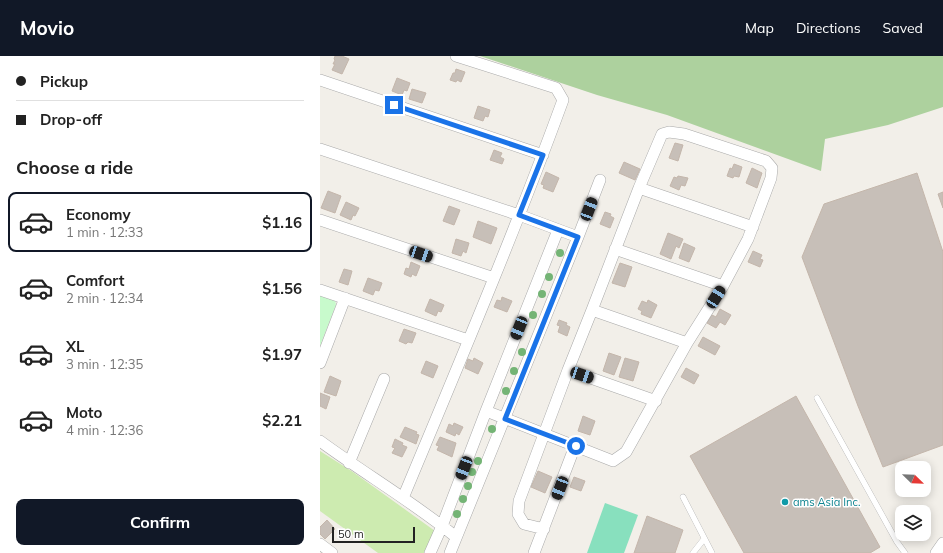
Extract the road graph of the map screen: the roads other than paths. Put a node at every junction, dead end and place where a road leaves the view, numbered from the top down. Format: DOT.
graph roads {
  1 [pos="456,56"];
  2 [pos="320,80"];
  3 [pos="320,149"];
  4 [pos="543,155"];
  5 [pos="600,180"];
  6 [pos="639,188"];
  7 [pos="519,215"];
  8 [pos="320,220"];
  9 [pos="753,227"];
  10 [pos="558,230"];
  11 [pos="578,237"];
  12 [pos="615,249"];
  13 [pos="494,278"];
  14 [pos="723,286"];
  15 [pos="320,290"];
  16 [pos="346,298"];
  17 [pos="592,310"];
  18 [pos="468,340"];
  19 [pos="687,343"];
  20 [pos="320,363"];
  21 [pos="568,370"];
  22 [pos="384,379"];
  23 [pos="818,398"];
  24 [pos="656,401"];
  25 [pos="486,411"];
  26 [pos="505,419"];
  27 [pos="544,434"];
  28 [pos="320,441"];
  29 [pos="576,446"];
  30 [pos="349,463"];
  31 [pos="684,497"];
  32 [pos="403,498"];
  33 [pos="442,526"];
  34 [pos="544,529"];
  35 [pos="456,538"];
  36 [pos="704,539"];
  37 [pos="943,542"];
  38 [pos="430,553"];
  39 [pos="450,553"];
  40 [pos="534,553"];
  41 [pos="693,553"];
  42 [pos="712,553"];
  43 [pos="905,553"];
  44 [pos="936,553"];
  1 -- 4 [label="street"];
  2 -- 4 [label="street"];
  3 -- 7 [label="street"];
  4 -- 7 [label="street"];
  5 -- 11 [label="street"];
  6 -- 9 [label="street"];
  6 -- 9 [label="street"];
  6 -- 12 [label="street"];
  7 -- 10 [label="street"];
  7 -- 13 [label="street"];
  8 -- 13 [label="street"];
  9 -- 14 [label="street"];
  10 -- 11 [label="street"];
  10 -- 25 [label="street"];
  11 -- 26 [label="street"];
  12 -- 14 [label="street"];
  12 -- 17 [label="street"];
  13 -- 18 [label="street"];
  14 -- 19 [label="street"];
  15 -- 16 [label="street"];
  16 -- 18 [label="street"];
  16 -- 20 [label="street"];
  17 -- 19 [label="street"];
  17 -- 21 [label="street"];
  18 -- 32 [label="street"];
  19 -- 24 [label="street"];
  21 -- 24 [label="street"];
  21 -- 27 [label="street"];
  22 -- 30 [label="street"];
  23 -- 43 [label="lane"];
  24 -- 29 [label="street"];
  25 -- 26 [label="street"];
  25 -- 33 [label="street"];
  26 -- 27 [label="street"];
  26 -- 35 [label="street"];
  27 -- 29 [label="street"];
  27 -- 34 [label="street"];
  28 -- 30 [label="street"];
  29 -- 34 [label="street"];
  30 -- 32 [label="street"];
  31 -- 36 [label="lane"];
  32 -- 33 [label="street"];
  33 -- 35 [label="street"];
  33 -- 38 [label="street"];
  34 -- 40 [label="street"];
  35 -- 39 [label="street"];
  36 -- 41 [label="lane"];
  36 -- 42 [label="lane"];
  37 -- 44 [label="street"];
}
